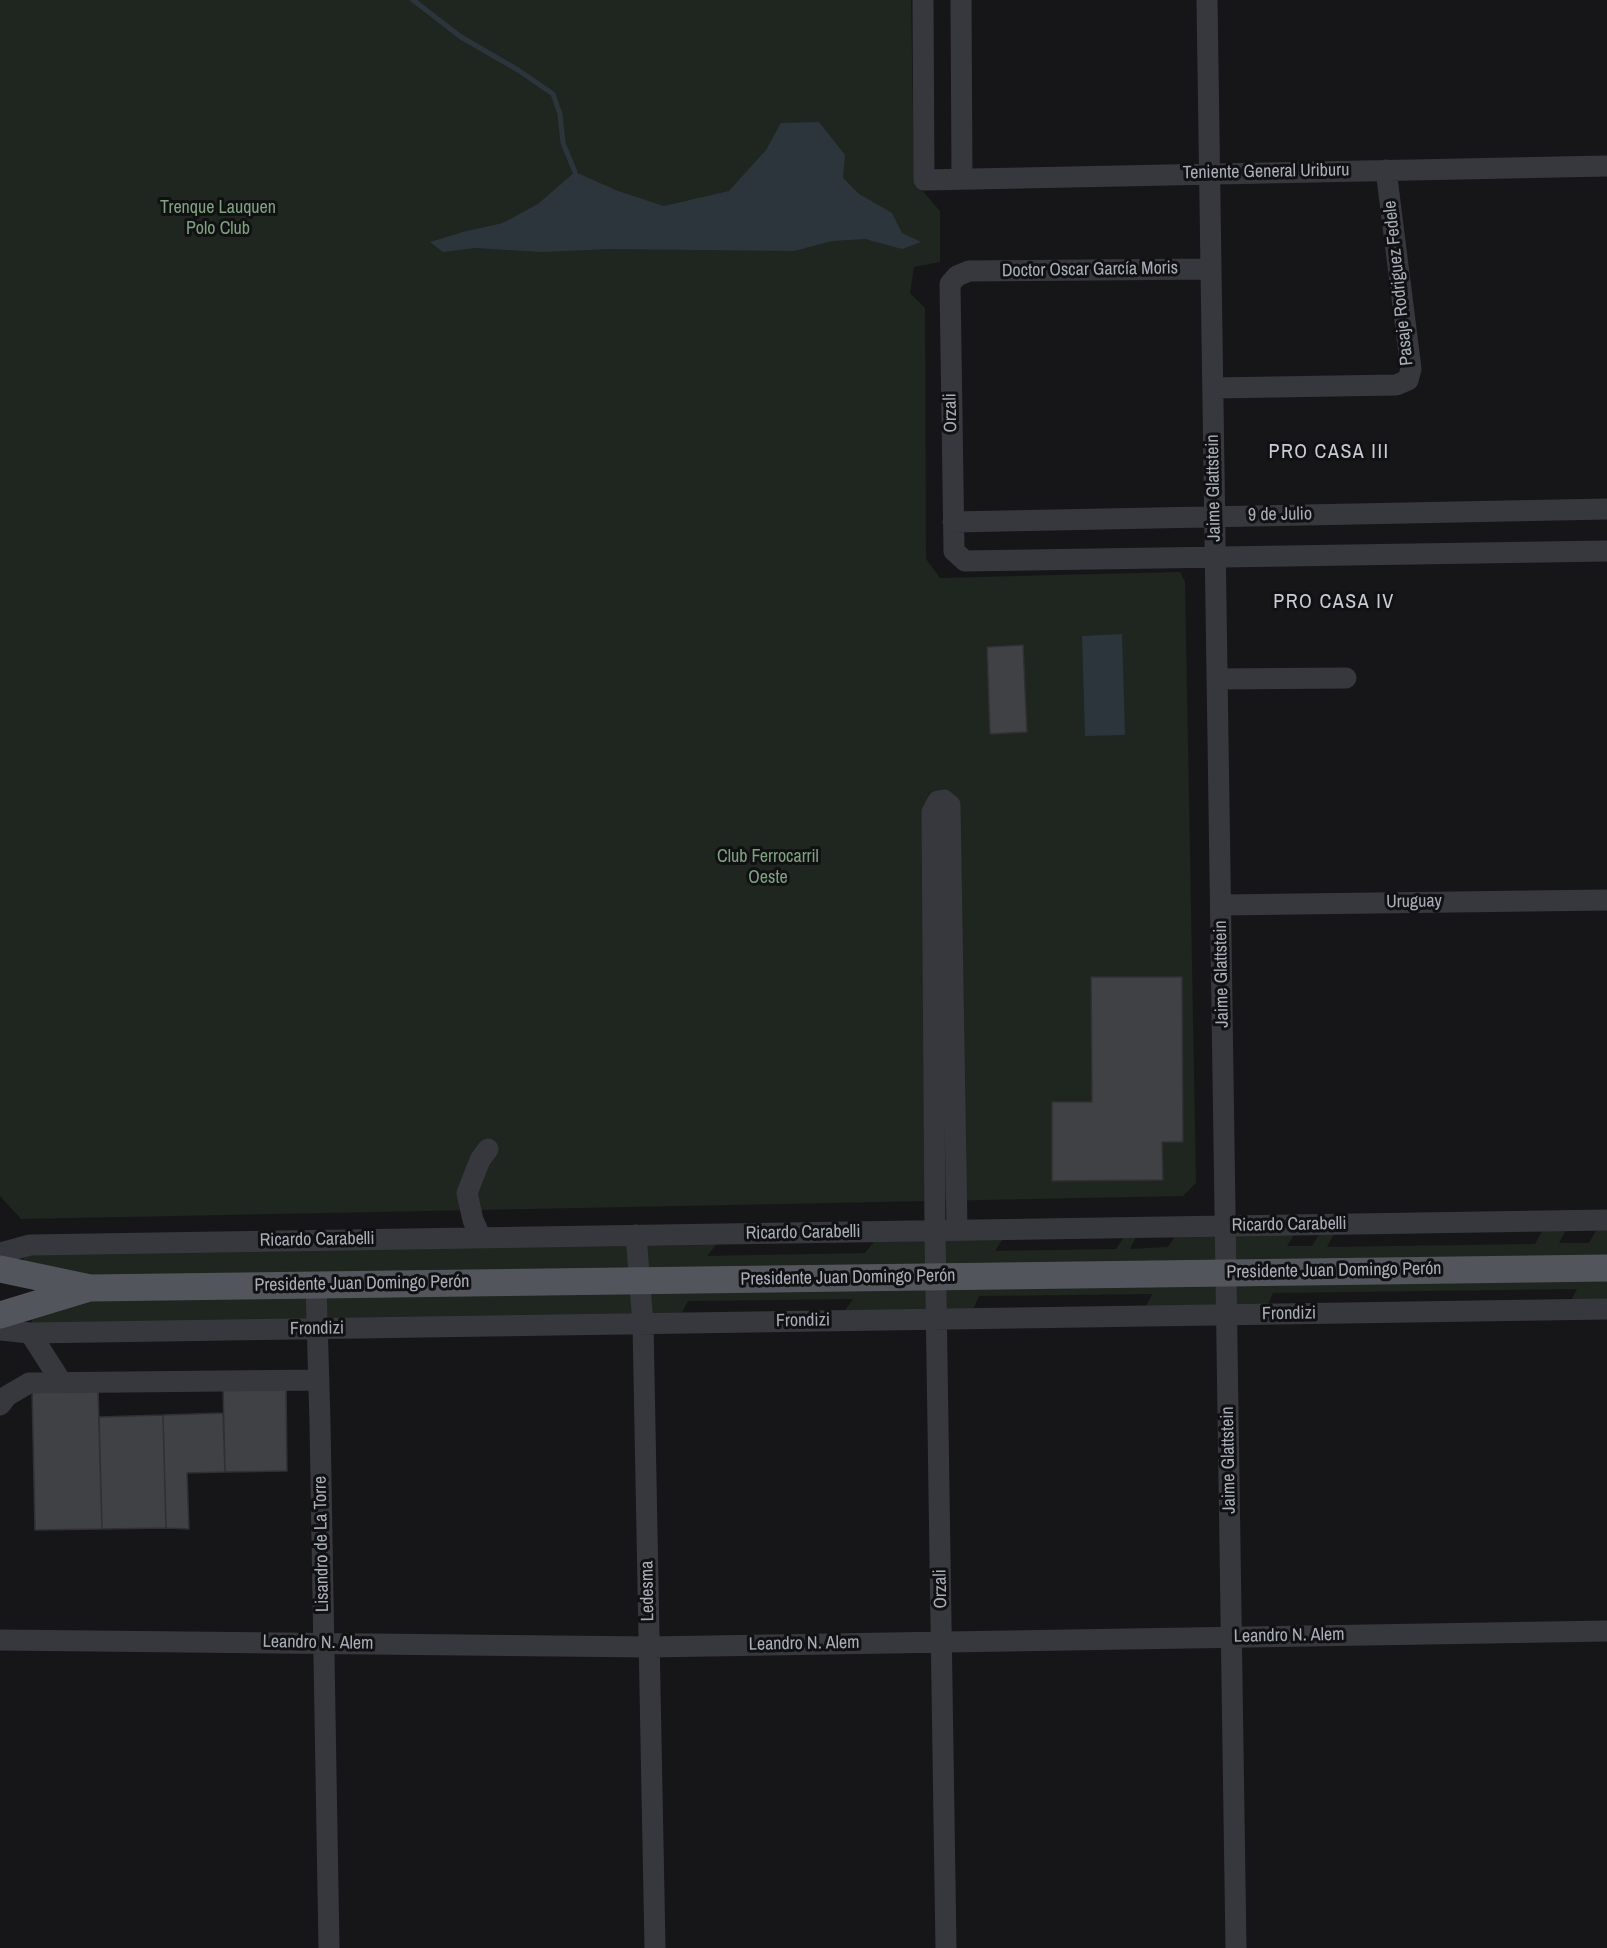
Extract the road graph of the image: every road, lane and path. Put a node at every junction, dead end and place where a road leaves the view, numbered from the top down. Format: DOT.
graph roads {
  1 [pos="923,0"];
  2 [pos="961,0"];
  3 [pos="1207,0"];
  4 [pos="1607,166"];
  5 [pos="1386,170"];
  6 [pos="1210,173"];
  7 [pos="963,178"];
  8 [pos="1211,269"];
  9 [pos="969,271"];
  10 [pos="1213,388"];
  11 [pos="1607,509"];
  12 [pos="1215,516"];
  13 [pos="952,522"];
  14 [pos="1607,551"];
  15 [pos="1215,557"];
  16 [pos="1346,678"];
  17 [pos="1217,679"];
  18 [pos="1607,900"];
  19 [pos="1221,905"];
  20 [pos="488,1149"];
  21 [pos="1607,1220"];
  22 [pos="1225,1226"];
  23 [pos="935,1230"];
  24 [pos="957,1230"];
  25 [pos="636,1235"];
  26 [pos="482,1238"];
  27 [pos="0,1252"];
  28 [pos="1607,1268"];
  29 [pos="0,1271"];
  30 [pos="1226,1273"];
  31 [pos="936,1277"];
  32 [pos="639,1281"];
  33 [pos="316,1285"];
  34 [pos="90,1288"];
  35 [pos="1607,1309"];
  36 [pos="0,1315"];
  37 [pos="1227,1315"];
  38 [pos="937,1319"];
  39 [pos="643,1324"];
  40 [pos="317,1329"];
  41 [pos="0,1330"];
  42 [pos="30,1333"];
  43 [pos="319,1380"];
  44 [pos="62,1383"];
  45 [pos="0,1405"];
  46 [pos="1607,1631"];
  47 [pos="1231,1637"];
  48 [pos="0,1640"];
  49 [pos="942,1642"];
  50 [pos="324,1643"];
  51 [pos="649,1647"];
  52 [pos="329,1948"];
  53 [pos="655,1948"];
  54 [pos="946,1948"];
  55 [pos="1236,1948"];
  1 -- 7 [label="street, Teniente General Uriburu"];
  2 -- 7 [label="street"];
  3 -- 6 [label="street, Jaime Glattstein"];
  4 -- 5 [label="street, Teniente General Uriburu"];
  5 -- 6 [label="street, Teniente General Uriburu"];
  5 -- 10 [label="street, Pasaje Rodriguez Fedele"];
  6 -- 7 [label="street, Teniente General Uriburu"];
  6 -- 8 [label="street, Jaime Glattstein"];
  8 -- 9 [label="street, Doctor Oscar García Moris"];
  8 -- 10 [label="street, Jaime Glattstein"];
  9 -- 13 [label="street, Orzali"];
  10 -- 12 [label="street, Jaime Glattstein"];
  11 -- 12 [label="street, 9 de Julio"];
  12 -- 13 [label="street, 9 de Julio"];
  12 -- 15 [label="street, Jaime Glattstein"];
  13 -- 15 [label="street, Orzali"];
  14 -- 15 [label="street"];
  15 -- 17 [label="street, Jaime Glattstein"];
  16 -- 17 [label="street"];
  17 -- 19 [label="street, Jaime Glattstein"];
  18 -- 19 [label="street, Uruguay"];
  19 -- 22 [label="street, Jaime Glattstein"];
  20 -- 26 [label="street"];
  21 -- 22 [label="street, Ricardo Carabelli"];
  22 -- 24 [label="street, Ricardo Carabelli"];
  22 -- 30 [label="street, Jaime Glattstein"];
  23 -- 24 [label="street, Ricardo Carabelli"];
  23 -- 24 [label="street, Orzali"];
  23 -- 25 [label="street, Ricardo Carabelli"];
  23 -- 31 [label="street, Orzali"];
  25 -- 26 [label="street, Ricardo Carabelli"];
  25 -- 32 [label="street, Ledesma"];
  26 -- 27 [label="street, Ricardo Carabelli"];
  28 -- 30 [label="main road, Presidente Juan Domingo Perón"];
  29 -- 34 [label="main road, Presidente Juan Domingo Perón"];
  29 -- 36 [label="main road"];
  30 -- 31 [label="main road, Presidente Juan Domingo Perón"];
  30 -- 37 [label="street, Jaime Glattstein"];
  31 -- 32 [label="main road, Presidente Juan Domingo Perón"];
  31 -- 38 [label="street, Orzali"];
  32 -- 33 [label="main road, Presidente Juan Domingo Perón"];
  32 -- 39 [label="street, Ledesma"];
  33 -- 34 [label="main road, Presidente Juan Domingo Perón"];
  33 -- 40 [label="street, Lisandro de La Torre"];
  34 -- 36 [label="main road, Presidente Juan Domingo Perón"];
  35 -- 37 [label="street, Frondizi"];
  37 -- 38 [label="street, Frondizi"];
  37 -- 47 [label="street, Jaime Glattstein"];
  38 -- 39 [label="street, Frondizi"];
  38 -- 49 [label="street, Orzali"];
  39 -- 40 [label="street, Frondizi"];
  39 -- 51 [label="street, Ledesma"];
  40 -- 42 [label="street, Frondizi"];
  40 -- 43 [label="street, Lisandro de La Torre"];
  41 -- 42 [label="street, Frondizi"];
  42 -- 44 [label="street"];
  43 -- 44 [label="street"];
  43 -- 50 [label="street, Lisandro de La Torre"];
  44 -- 45 [label="street"];
  46 -- 47 [label="street, Leandro N. Alem"];
  47 -- 49 [label="street, Leandro N. Alem"];
  47 -- 55 [label="street, Jaime Glattstein"];
  48 -- 50 [label="street, Leandro N. Alem"];
  49 -- 51 [label="street, Leandro N. Alem"];
  49 -- 54 [label="street, Orzali"];
  50 -- 51 [label="street, Leandro N. Alem"];
  50 -- 52 [label="street, Lisandro de La Torre"];
  51 -- 53 [label="street, Ledesma"];
}
